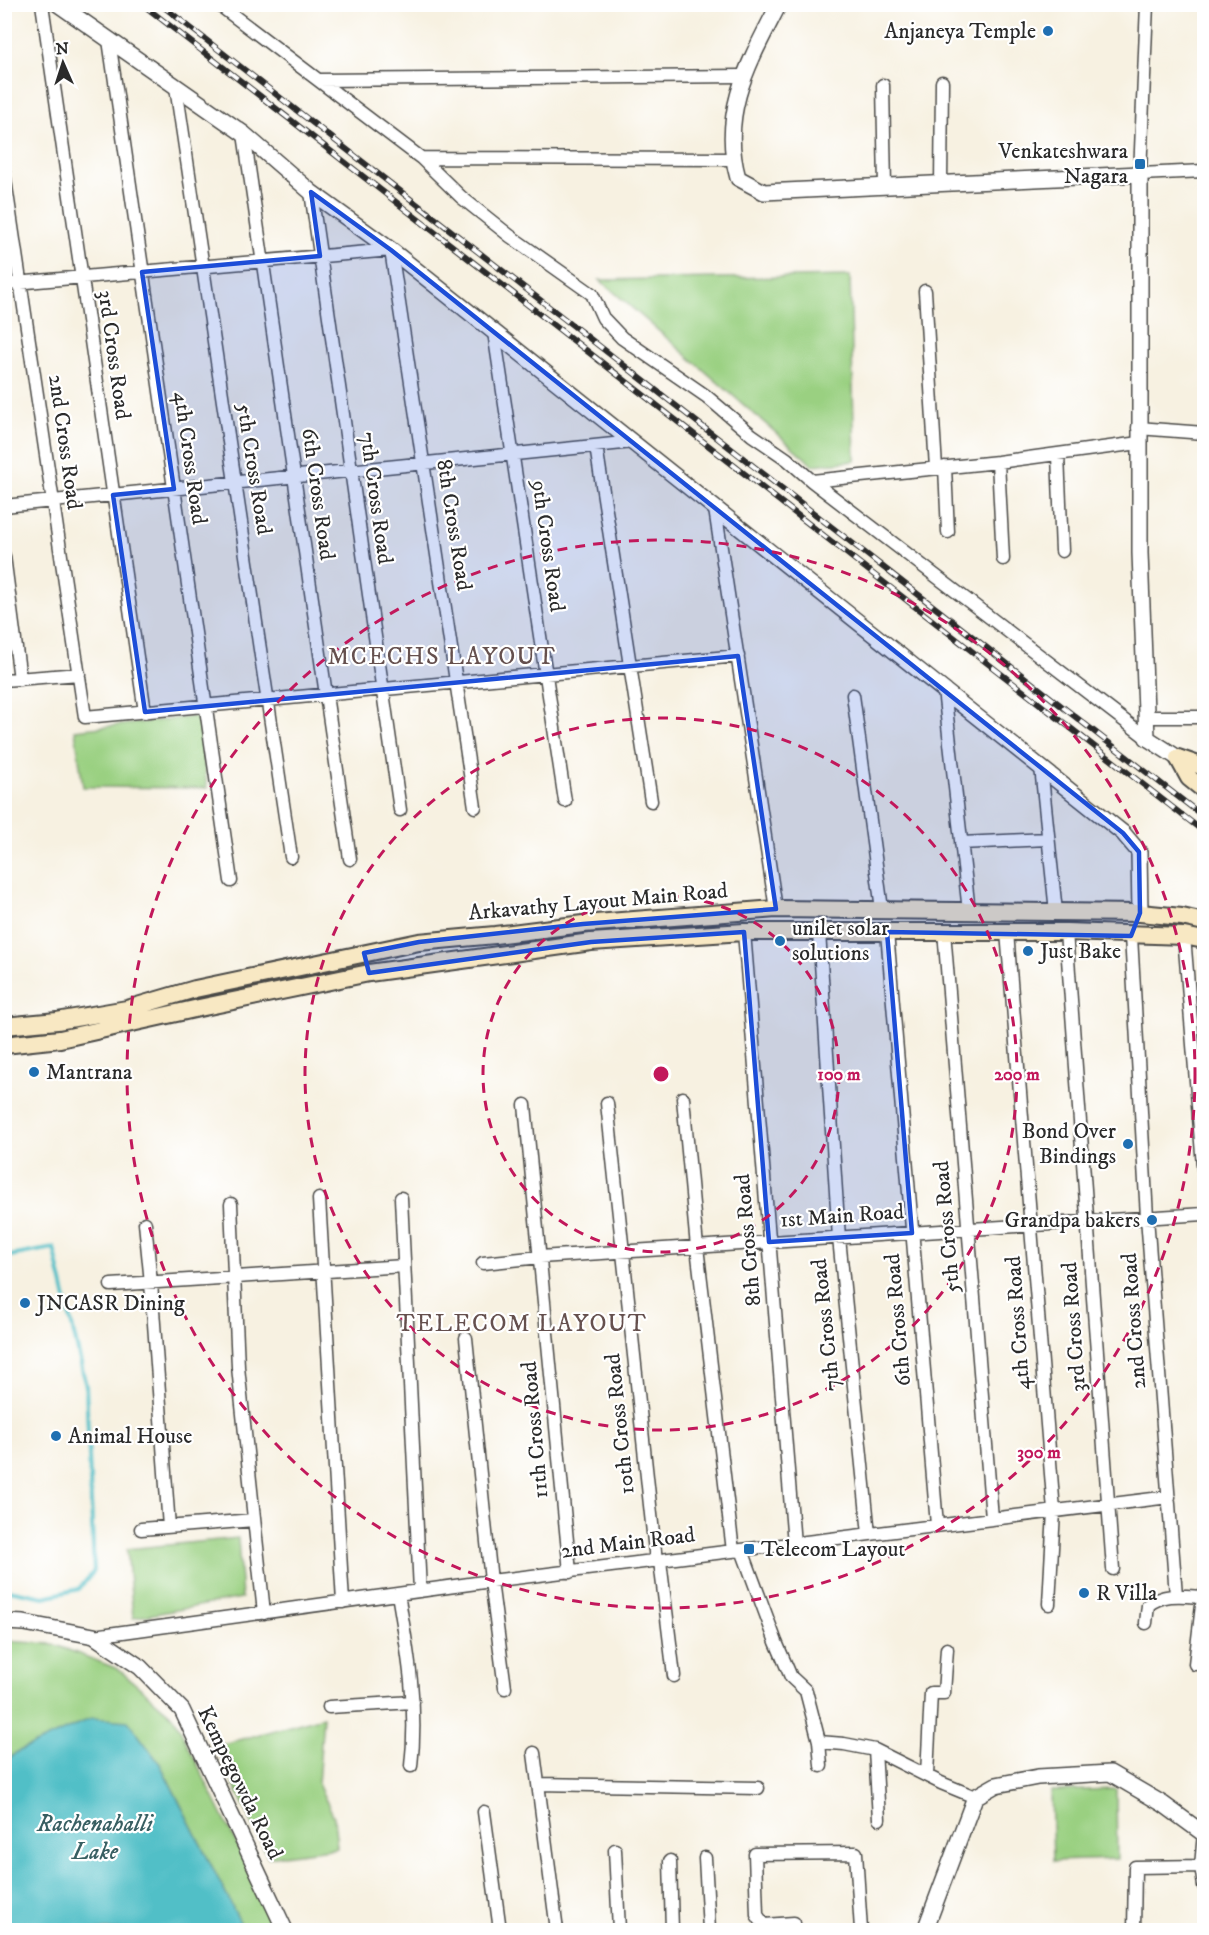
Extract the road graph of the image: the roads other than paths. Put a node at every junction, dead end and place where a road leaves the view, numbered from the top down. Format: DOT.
graph roads {
  1 [pos="42,4"];
  2 [pos="58,4"];
  3 [pos="218,4"];
  4 [pos="779,4"];
  5 [pos="1147,4"];
  6 [pos="109,40"];
  7 [pos="744,76"];
  8 [pos="318,80"];
  9 [pos="942,82"];
  10 [pos="883,85"];
  11 [pos="176,87"];
  12 [pos="244,135"];
  13 [pos="421,158"];
  14 [pos="733,159"];
  15 [pos="1204,171"];
  16 [pos="4,172"];
  17 [pos="1140,174"];
  18 [pos="941,184"];
  19 [pos="885,187"];
  20 [pos="311,192"];
  21 [pos="391,250"];
  22 [pos="320,256"];
  23 [pos="262,261"];
  24 [pos="203,267"];
  25 [pos="142,272"];
  26 [pos="82,277"];
  27 [pos="21,283"];
  28 [pos="4,284"];
  29 [pos="925,291"];
  30 [pos="494,332"];
  31 [pos="1204,433"];
  32 [pos="1138,436"];
  33 [pos="633,442"];
  34 [pos="596,446"];
  35 [pos="513,454"];
  36 [pos="1058,455"];
  37 [pos="998,462"];
  38 [pos="424,464"];
  39 [pos="941,468"];
  40 [pos="351,471"];
  41 [pos="294,477"];
  42 [pos="812,481"];
  43 [pos="235,483"];
  44 [pos="174,489"];
  45 [pos="113,495"];
  46 [pos="53,501"];
  47 [pos="4,506"];
  48 [pos="716,509"];
  49 [pos="948,532"];
  50 [pos="1062,551"];
  51 [pos="4,556"];
  52 [pos="1003,559"];
  53 [pos="738,656"];
  54 [pos="630,666"];
  55 [pos="79,674"];
  56 [pos="546,674"];
  57 [pos="20,679"];
  58 [pos="4,680"];
  59 [pos="456,682"];
  60 [pos="383,689"];
  61 [pos="944,690"];
  62 [pos="326,695"];
  63 [pos="853,695"];
  64 [pos="268,700"];
  65 [pos="205,706"];
  66 [pos="145,712"];
  67 [pos="1146,717"];
  68 [pos="1204,717"];
  69 [pos="1147,738"];
  70 [pos="1178,758"];
  71 [pos="1203,765"];
  72 [pos="1041,767"];
  73 [pos="1204,790"];
  74 [pos="565,801"];
  75 [pos="651,801"];
  76 [pos="475,807"];
  77 [pos="400,810"];
  78 [pos="1048,839"];
  79 [pos="961,843"];
  80 [pos="291,857"];
  81 [pos="350,859"];
  82 [pos="231,881"];
  83 [pos="776,909"];
  84 [pos="882,909"];
  85 [pos="969,911"];
  86 [pos="1056,912"];
  87 [pos="1140,913"];
  88 [pos="1204,922"];
  89 [pos="944,931"];
  90 [pos="744,932"];
  91 [pos="819,932"];
  92 [pos="887,932"];
  93 [pos="1006,932"];
  94 [pos="1066,932"];
  95 [pos="1131,936"];
  96 [pos="1184,936"];
  97 [pos="1204,940"];
  98 [pos="364,953"];
  99 [pos="369,973"];
  100 [pos="4,1026"];
  101 [pos="4,1045"];
  102 [pos="682,1098"];
  103 [pos="606,1103"];
  104 [pos="525,1105"];
  105 [pos="1204,1178"];
  106 [pos="401,1198"];
  107 [pos="319,1199"];
  108 [pos="231,1204"];
  109 [pos="1204,1214"];
  110 [pos="1148,1217"];
  111 [pos="145,1222"];
  112 [pos="1088,1222"];
  113 [pos="1031,1225"];
  114 [pos="969,1229"];
  115 [pos="912,1233"];
  116 [pos="839,1238"];
  117 [pos="769,1242"];
  118 [pos="698,1247"];
  119 [pos="622,1252"];
  120 [pos="540,1257"];
  121 [pos="483,1263"];
  122 [pos="404,1266"];
  123 [pos="323,1271"];
  124 [pos="234,1277"];
  125 [pos="151,1282"];
  126 [pos="111,1285"];
  127 [pos="466,1338"];
  128 [pos="1169,1497"];
  129 [pos="1109,1504"];
  130 [pos="1053,1511"];
  131 [pos="992,1518"];
  132 [pos="254,1520"];
  133 [pos="937,1525"];
  134 [pos="170,1527"];
  135 [pos="141,1529"];
  136 [pos="869,1534"];
  137 [pos="794,1544"];
  138 [pos="737,1551"];
  139 [pos="658,1561"];
  140 [pos="1113,1569"];
  141 [pos="570,1572"];
  142 [pos="491,1581"];
  143 [pos="420,1592"];
  144 [pos="398,1594"];
  145 [pos="1176,1595"];
  146 [pos="1204,1597"];
  147 [pos="343,1602"];
  148 [pos="1050,1604"];
  149 [pos="264,1613"];
  150 [pos="4,1622"];
  151 [pos="1146,1623"];
  152 [pos="94,1636"];
  153 [pos="947,1649"];
  154 [pos="1196,1664"];
  155 [pos="674,1677"];
  156 [pos="505,1688"];
  157 [pos="413,1702"];
  158 [pos="329,1707"];
  159 [pos="819,1742"];
  160 [pos="875,1750"];
  161 [pos="534,1752"];
  162 [pos="411,1766"];
  163 [pos="821,1767"];
  164 [pos="927,1775"];
  165 [pos="538,1784"];
  166 [pos="758,1788"];
  167 [pos="975,1797"];
  168 [pos="484,1812"];
  169 [pos="879,1819"];
  170 [pos="1204,1833"];
  171 [pos="615,1850"];
  172 [pos="705,1858"];
  173 [pos="670,1861"];
  174 [pos="1201,1866"];
  175 [pos="1204,1886"];
  176 [pos="285,1930"];
  177 [pos="500,1930"];
  178 [pos="557,1930"];
  179 [pos="619,1930"];
  180 [pos="672,1930"];
  181 [pos="709,1930"];
  182 [pos="795,1930"];
  183 [pos="861,1930"];
  184 [pos="925,1930"];
  185 [pos="1134,1930"];
  1 -- 26 [label="street, 3rd Cross Road"];
  2 -- 6 [label="street"];
  3 -- 8 [label="street"];
  4 -- 7 [label="street"];
  5 -- 17 [label="street"];
  6 -- 11 [label="street"];
  6 -- 25 [label="street, 4th Cross Road"];
  7 -- 8 [label="street"];
  7 -- 14 [label="street"];
  8 -- 13 [label="street"];
  9 -- 18 [label="street"];
  10 -- 19 [label="street"];
  11 -- 12 [label="street"];
  11 -- 24 [label="street, 5th Cross Road"];
  12 -- 20 [label="street"];
  12 -- 23 [label="street, 6th Cross Road"];
  13 -- 14 [label="street"];
  13 -- 42 [label="street"];
  14 -- 19 [label="street"];
  15 -- 17 [label="street"];
  16 -- 27 [label="street, 2nd Cross Road"];
  17 -- 18 [label="street"];
  17 -- 32 [label="street"];
  18 -- 19 [label="street"];
  20 -- 21 [label="street"];
  20 -- 22 [label="street, 7th Cross Road"];
  21 -- 22 [label="street"];
  21 -- 30 [label="street"];
  21 -- 38 [label="street, 8th Cross Road"];
  22 -- 23 [label="street"];
  22 -- 40 [label="street, 7th Cross Road"];
  23 -- 24 [label="street"];
  23 -- 41 [label="street, 6th Cross Road"];
  24 -- 25 [label="street"];
  24 -- 43 [label="street, 5th Cross Road"];
  25 -- 26 [label="street"];
  25 -- 44 [label="street, 4th Cross Road"];
  26 -- 27 [label="street"];
  26 -- 45 [label="street, 3rd Cross Road"];
  27 -- 28 [label="street"];
  27 -- 46 [label="street, 2nd Cross Road"];
  29 -- 39 [label="street"];
  30 -- 33 [label="street"];
  30 -- 35 [label="street, 9th Cross Road"];
  31 -- 32 [label="street"];
  32 -- 36 [label="street"];
  32 -- 67 [label="street"];
  33 -- 34 [label="street"];
  33 -- 48 [label="street"];
  34 -- 35 [label="street"];
  34 -- 54 [label="street"];
  35 -- 38 [label="street"];
  35 -- 56 [label="street, 9th Cross Road"];
  36 -- 37 [label="street"];
  36 -- 50 [label="street"];
  37 -- 39 [label="street"];
  37 -- 52 [label="street"];
  38 -- 40 [label="street"];
  38 -- 59 [label="street, 8th Cross Road"];
  39 -- 42 [label="street"];
  39 -- 49 [label="street"];
  40 -- 41 [label="street"];
  40 -- 60 [label="street, 7th Cross Road"];
  41 -- 43 [label="street"];
  41 -- 62 [label="street, 6th Cross Road"];
  42 -- 69 [label="street"];
  43 -- 44 [label="street"];
  43 -- 64 [label="street, 5th Cross Road"];
  44 -- 45 [label="street"];
  44 -- 65 [label="street, 4th Cross Road"];
  45 -- 46 [label="street"];
  45 -- 66 [label="street, 3rd Cross Road"];
  46 -- 47 [label="street"];
  46 -- 55 [label="street, 2nd Cross Road"];
  48 -- 53 [label="street"];
  48 -- 61 [label="street"];
  51 -- 57 [label="street"];
  53 -- 54 [label="street"];
  53 -- 83 [label="street"];
  54 -- 56 [label="street"];
  54 -- 75 [label="street"];
  55 -- 57 [label="street"];
  55 -- 66 [label="street, 2nd Cross Road"];
  56 -- 59 [label="street"];
  56 -- 74 [label="street, 9th Cross Road"];
  57 -- 58 [label="street"];
  59 -- 60 [label="street"];
  59 -- 76 [label="street, 8th Cross Road"];
  60 -- 62 [label="street"];
  60 -- 77 [label="street, 7th Cross Road"];
  61 -- 72 [label="street"];
  61 -- 79 [label="street"];
  62 -- 64 [label="street"];
  62 -- 81 [label="street, 6th Cross Road"];
  63 -- 84 [label="street"];
  64 -- 65 [label="street"];
  64 -- 80 [label="street, 5th Cross Road"];
  65 -- 66 [label="street"];
  65 -- 82 [label="street, 4th Cross Road"];
  67 -- 68 [label="street"];
  67 -- 69 [label="street"];
  69 -- 70 [label="street"];
  70 -- 71 [label="main road"];
  70 -- 73 [label="main road"];
  72 -- 78 [label="street"];
  72 -- 87 [label="street"];
  78 -- 79 [label="street"];
  78 -- 86 [label="street"];
  79 -- 85 [label="street"];
  83 -- 84 [label="main road, Arkavathy Layout Main Road"];
  83 -- 98 [label="main road, Arkavathy Layout Main Road"];
  84 -- 85 [label="main road, Arkavathy Layout Main Road"];
  85 -- 86 [label="main road, Arkavathy Layout Main Road"];
  86 -- 87 [label="main road, Arkavathy Layout Main Road"];
  87 -- 88 [label="main road, Arkavathy Layout Main Road"];
  87 -- 95 [label="main road"];
  89 -- 92 [label="main road, Arkavathy Layout Main Road"];
  89 -- 93 [label="main road, Arkavathy Layout Main Road"];
  89 -- 114 [label="street, 5th Cross Road"];
  90 -- 91 [label="main road, Arkavathy Layout Main Road"];
  90 -- 99 [label="main road, Arkavathy Layout Main Road"];
  90 -- 117 [label="street, 8th Cross Road"];
  91 -- 92 [label="main road, Arkavathy Layout Main Road"];
  91 -- 116 [label="street, 7th Cross Road"];
  92 -- 115 [label="street, 6th Cross Road"];
  93 -- 94 [label="main road, Arkavathy Layout Main Road"];
  93 -- 113 [label="street, 4th Cross Road"];
  94 -- 95 [label="main road, Arkavathy Layout Main Road"];
  94 -- 112 [label="street, 3rd Cross Road"];
  95 -- 96 [label="main road, Arkavathy Layout Main Road"];
  95 -- 110 [label="street, 2nd Cross Road"];
  96 -- 97 [label="main road, Arkavathy Layout Main Road"];
  96 -- 105 [label="street"];
  98 -- 99 [label="main road"];
  98 -- 100 [label="main road, Arkavathy Layout Main Road"];
  99 -- 101 [label="main road, Arkavathy Layout Main Road"];
  102 -- 118 [label="street"];
  103 -- 119 [label="street, 10th Cross Road"];
  104 -- 120 [label="street, 11th Cross Road"];
  106 -- 122 [label="street"];
  107 -- 123 [label="street"];
  108 -- 124 [label="street"];
  109 -- 110 [label="street, 1st Main Road"];
  110 -- 112 [label="street, 1st Main Road"];
  110 -- 128 [label="street, 2nd Cross Road"];
  111 -- 125 [label="street"];
  112 -- 113 [label="street, 1st Main Road"];
  112 -- 129 [label="street, 3rd Cross Road"];
  113 -- 114 [label="street, 1st Main Road"];
  113 -- 130 [label="street, 4th Cross Road"];
  114 -- 115 [label="street, 1st Main Road"];
  114 -- 131 [label="street, 5th Cross Road"];
  115 -- 116 [label="street, 1st Main Road"];
  115 -- 133 [label="street, 6th Cross Road"];
  116 -- 117 [label="street, 1st Main Road"];
  116 -- 136 [label="street, 7th Cross Road"];
  117 -- 118 [label="street, 1st Main Road"];
  117 -- 137 [label="street, 8th Cross Road"];
  118 -- 119 [label="street, 1st Main Road"];
  118 -- 138 [label="street"];
  119 -- 120 [label="street, 1st Main Road"];
  119 -- 139 [label="street, 10th Cross Road"];
  120 -- 121 [label="street, 1st Main Road"];
  120 -- 141 [label="street, 11th Cross Road"];
  122 -- 123 [label="street"];
  122 -- 143 [label="street"];
  123 -- 124 [label="street"];
  123 -- 147 [label="street"];
  124 -- 125 [label="street"];
  124 -- 132 [label="street"];
  125 -- 126 [label="street"];
  125 -- 134 [label="street"];
  127 -- 142 [label="street"];
  128 -- 129 [label="street, 2nd Main Road"];
  128 -- 145 [label="street, 2nd Cross Road"];
  129 -- 130 [label="street, 2nd Main Road"];
  129 -- 140 [label="street, 3rd Cross Road"];
  130 -- 131 [label="street, 2nd Main Road"];
  130 -- 148 [label="street, 4th Cross Road"];
  131 -- 133 [label="street, 2nd Main Road"];
  132 -- 134 [label="street"];
  132 -- 149 [label="street"];
  133 -- 136 [label="street, 2nd Main Road"];
  134 -- 135 [label="street"];
  136 -- 137 [label="street, 2nd Main Road"];
  137 -- 138 [label="street, 2nd Main Road"];
  138 -- 139 [label="street, 2nd Main Road"];
  138 -- 159 [label="street"];
  139 -- 141 [label="street, 2nd Main Road"];
  139 -- 155 [label="street, 10th Cross Road"];
  141 -- 142 [label="street, 2nd Main Road"];
  142 -- 143 [label="street, 2nd Main Road"];
  142 -- 156 [label="street"];
  143 -- 144 [label="street, 2nd Main Road"];
  144 -- 147 [label="street, 2nd Main Road"];
  144 -- 157 [label="street"];
  145 -- 146 [label="street"];
  145 -- 151 [label="street"];
  146 -- 154 [label="street"];
  147 -- 149 [label="street, 2nd Main Road"];
  149 -- 152 [label="street, 2nd Main Road"];
  150 -- 152 [label="street, Kempegowda Road"];
  152 -- 176 [label="street, Kempegowda Road"];
  153 -- 164 [label="street"];
  157 -- 158 [label="street"];
  157 -- 162 [label="street"];
  159 -- 160 [label="street"];
  159 -- 163 [label="street"];
  160 -- 164 [label="street"];
  160 -- 169 [label="street"];
  161 -- 165 [label="street"];
  164 -- 167 [label="street"];
  165 -- 166 [label="street"];
  165 -- 178 [label="street"];
  167 -- 170 [label="street"];
  167 -- 184 [label="street"];
  168 -- 177 [label="street"];
  170 -- 174 [label="street"];
  171 -- 179 [label="street"];
  172 -- 181 [label="street"];
  173 -- 180 [label="street"];
  174 -- 175 [label="street"];
  174 -- 185 [label="street"];
  182 -- 183 [label="street"];
}
